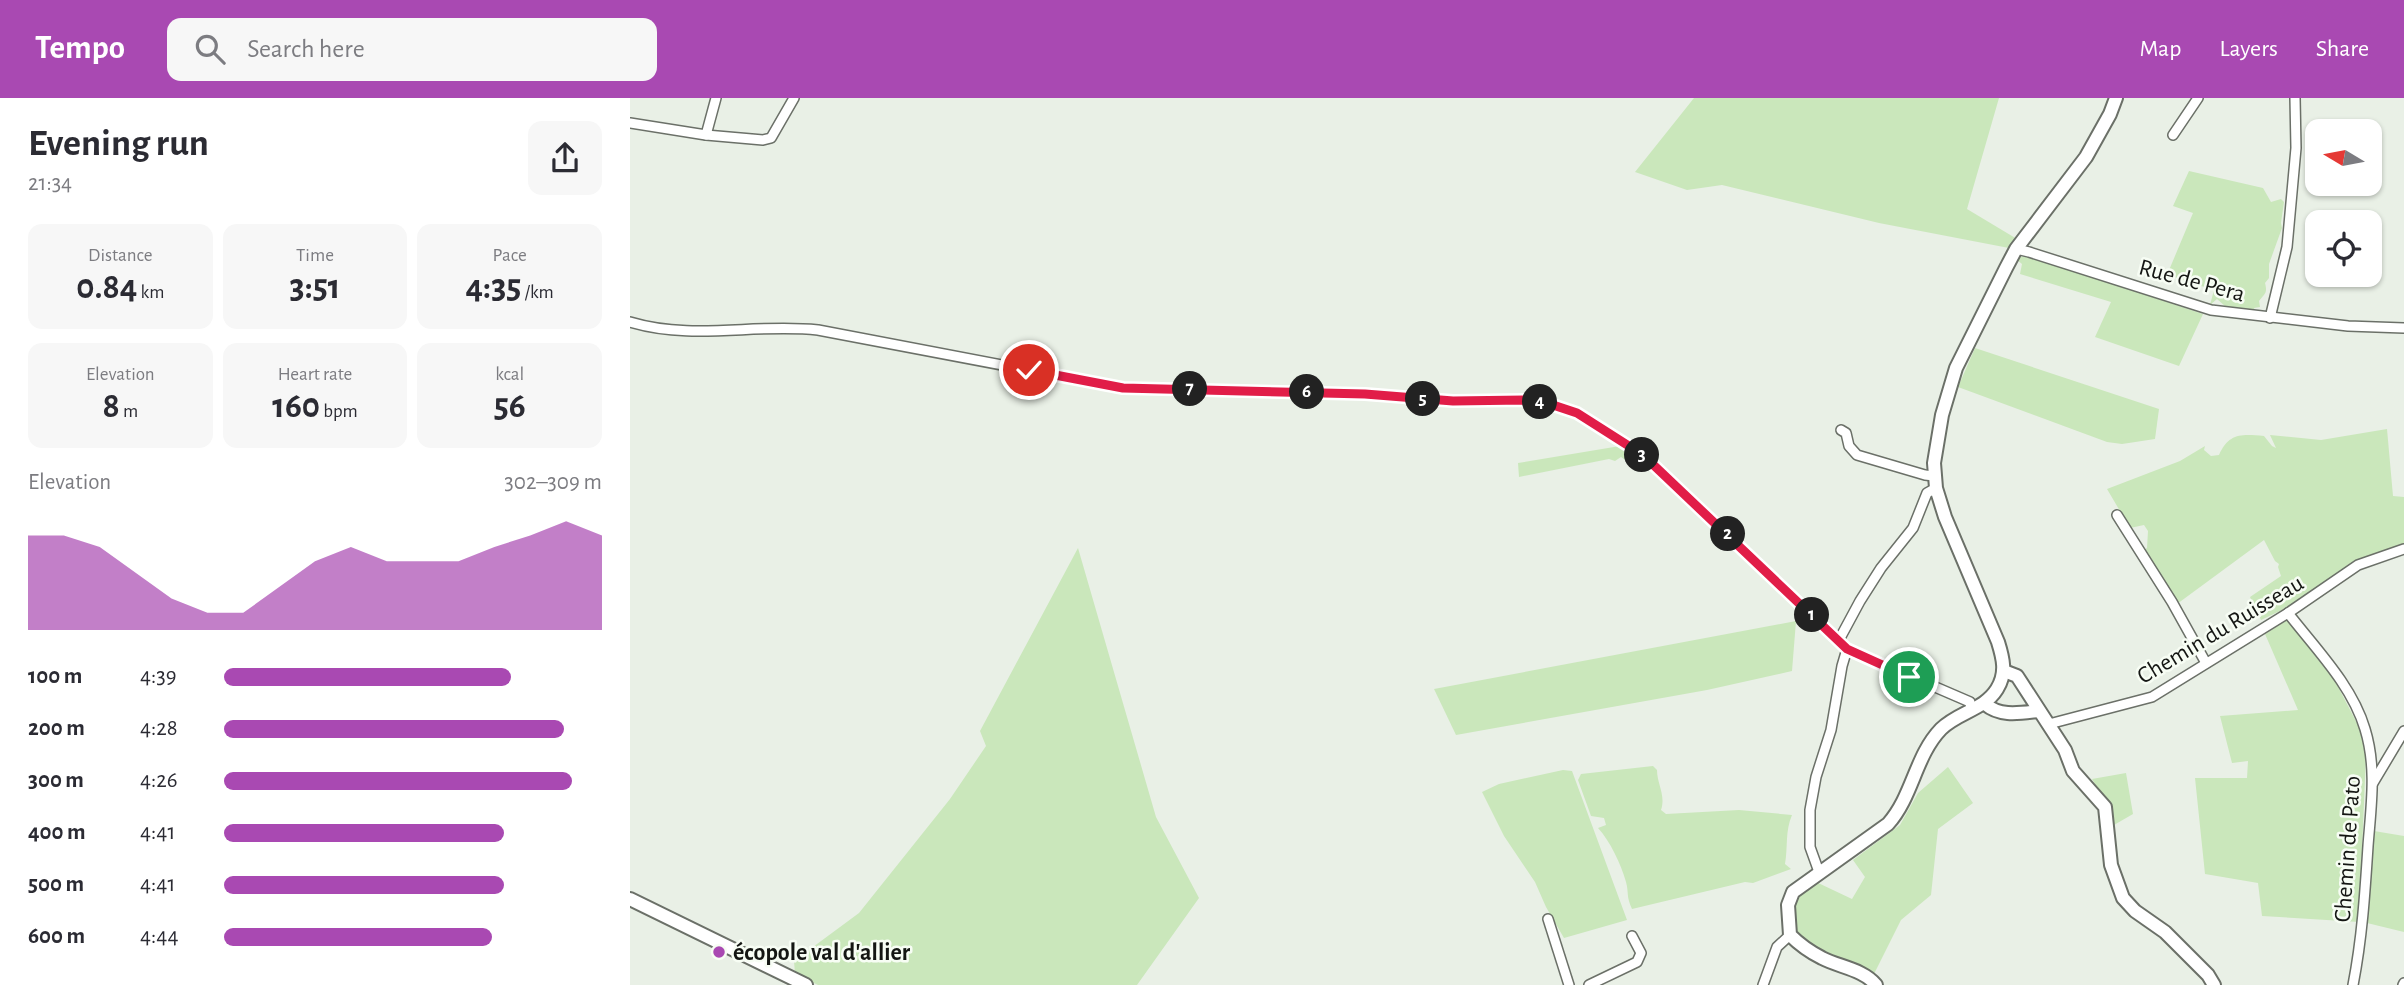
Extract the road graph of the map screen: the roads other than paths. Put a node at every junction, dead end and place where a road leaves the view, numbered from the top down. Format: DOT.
graph roads {
  1 [pos="716,98"];
  2 [pos="794,98"];
  3 [pos="2116,98"];
  4 [pos="2198,98"];
  5 [pos="2295,98"];
  6 [pos="630,123"];
  7 [pos="706,135"];
  8 [pos="2173,135"];
  9 [pos="2016,249"];
  10 [pos="2270,318"];
  11 [pos="630,322"];
  12 [pos="2404,328"];
  13 [pos="1841,430"];
  14 [pos="1935,482"];
  15 [pos="2117,515"];
  16 [pos="2404,549"];
  17 [pos="2288,613"];
  18 [pos="1839,640"];
  19 [pos="1847,649"];
  20 [pos="2206,663"];
  21 [pos="2004,671"];
  22 [pos="1985,704"];
  23 [pos="1971,711"];
  24 [pos="2039,711"];
  25 [pos="2049,724"];
  26 [pos="2404,732"];
  27 [pos="2374,783"];
  28 [pos="1819,872"];
  29 [pos="630,899"];
  30 [pos="1548,919"];
  31 [pos="1790,935"];
  32 [pos="1632,936"];
  33 [pos="806,985"];
  34 [pos="1569,985"];
  35 [pos="1589,985"];
  36 [pos="1763,985"];
  37 [pos="1876,985"];
  38 [pos="2214,985"];
  39 [pos="2353,985"];
  1 -- 7 [label="street"];
  2 -- 7 [label="street"];
  3 -- 9 [label="street"];
  4 -- 8 [label="street"];
  5 -- 10 [label="street"];
  6 -- 7 [label="street"];
  9 -- 10 [label="street, Rue de Pera"];
  9 -- 14 [label="street"];
  10 -- 12 [label="street, Rue de Pera"];
  11 -- 18 [label="street"];
  13 -- 14 [label="street"];
  14 -- 18 [label="street"];
  14 -- 21 [label="street"];
  15 -- 20 [label="street"];
  16 -- 17 [label="street, Chemin du Ruisseau"];
  17 -- 20 [label="street, Chemin du Ruisseau"];
  17 -- 27 [label="street, Chemin de Pato"];
  18 -- 19 [label="street"];
  19 -- 23 [label="street"];
  19 -- 28 [label="street"];
  20 -- 25 [label="street, Chemin du Ruisseau"];
  21 -- 22 [label="street"];
  21 -- 24 [label="street"];
  22 -- 23 [label="street"];
  22 -- 24 [label="street"];
  23 -- 28 [label="street"];
  24 -- 25 [label="street"];
  25 -- 38 [label="street"];
  26 -- 27 [label="street"];
  27 -- 39 [label="street, Chemin de Pato"];
  28 -- 31 [label="street"];
  29 -- 33 [label="street"];
  30 -- 34 [label="street"];
  31 -- 36 [label="street"];
  31 -- 37 [label="street"];
  32 -- 35 [label="street"];
}
